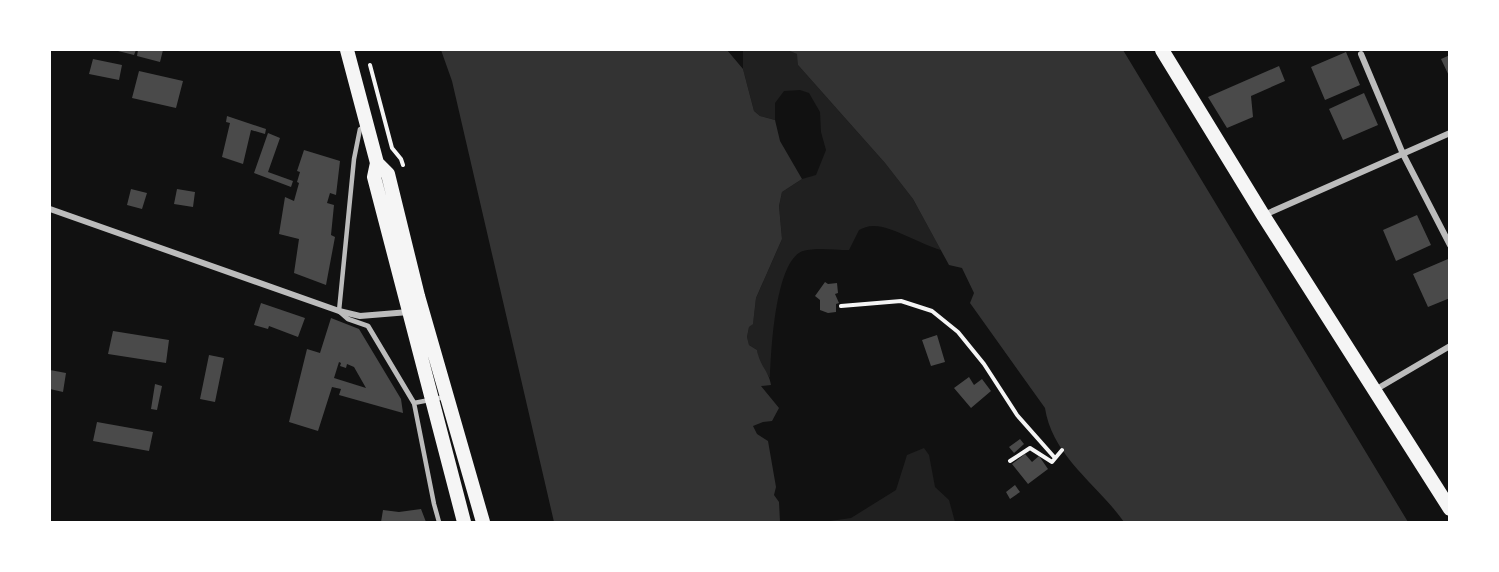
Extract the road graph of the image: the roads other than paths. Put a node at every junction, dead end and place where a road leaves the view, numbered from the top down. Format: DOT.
graph roads {
  1 [pos="347,50"];
  2 [pos="1162,50"];
  3 [pos="1360,54"];
  4 [pos="368,126"];
  5 [pos="1449,134"];
  6 [pos="1403,154"];
  7 [pos="50,209"];
  8 [pos="1263,215"];
  9 [pos="1449,245"];
  10 [pos="339,311"];
  11 [pos="415,311"];
  12 [pos="1449,346"];
  13 [pos="1374,390"];
  14 [pos="447,396"];
  15 [pos="433,399"];
  16 [pos="414,403"];
  17 [pos="1449,509"];
  18 [pos="440,522"];
  19 [pos="464,522"];
  20 [pos="483,522"];
  1 -- 4 [label="main road"];
  2 -- 8 [label="main road"];
  3 -- 6 [label="street"];
  4 -- 10 [label="lane"];
  4 -- 11 [label="main road"];
  5 -- 6 [label="street"];
  6 -- 8 [label="street"];
  6 -- 9 [label="street"];
  7 -- 10 [label="street"];
  8 -- 13 [label="main road"];
  10 -- 11 [label="street"];
  10 -- 16 [label="street"];
  11 -- 14 [label="main road"];
  11 -- 15 [label="main road"];
  12 -- 13 [label="street"];
  13 -- 17 [label="main road"];
  14 -- 15 [label="lane"];
  14 -- 20 [label="main road"];
  15 -- 16 [label="lane"];
  15 -- 19 [label="main road"];
  16 -- 18 [label="lane"];
}
